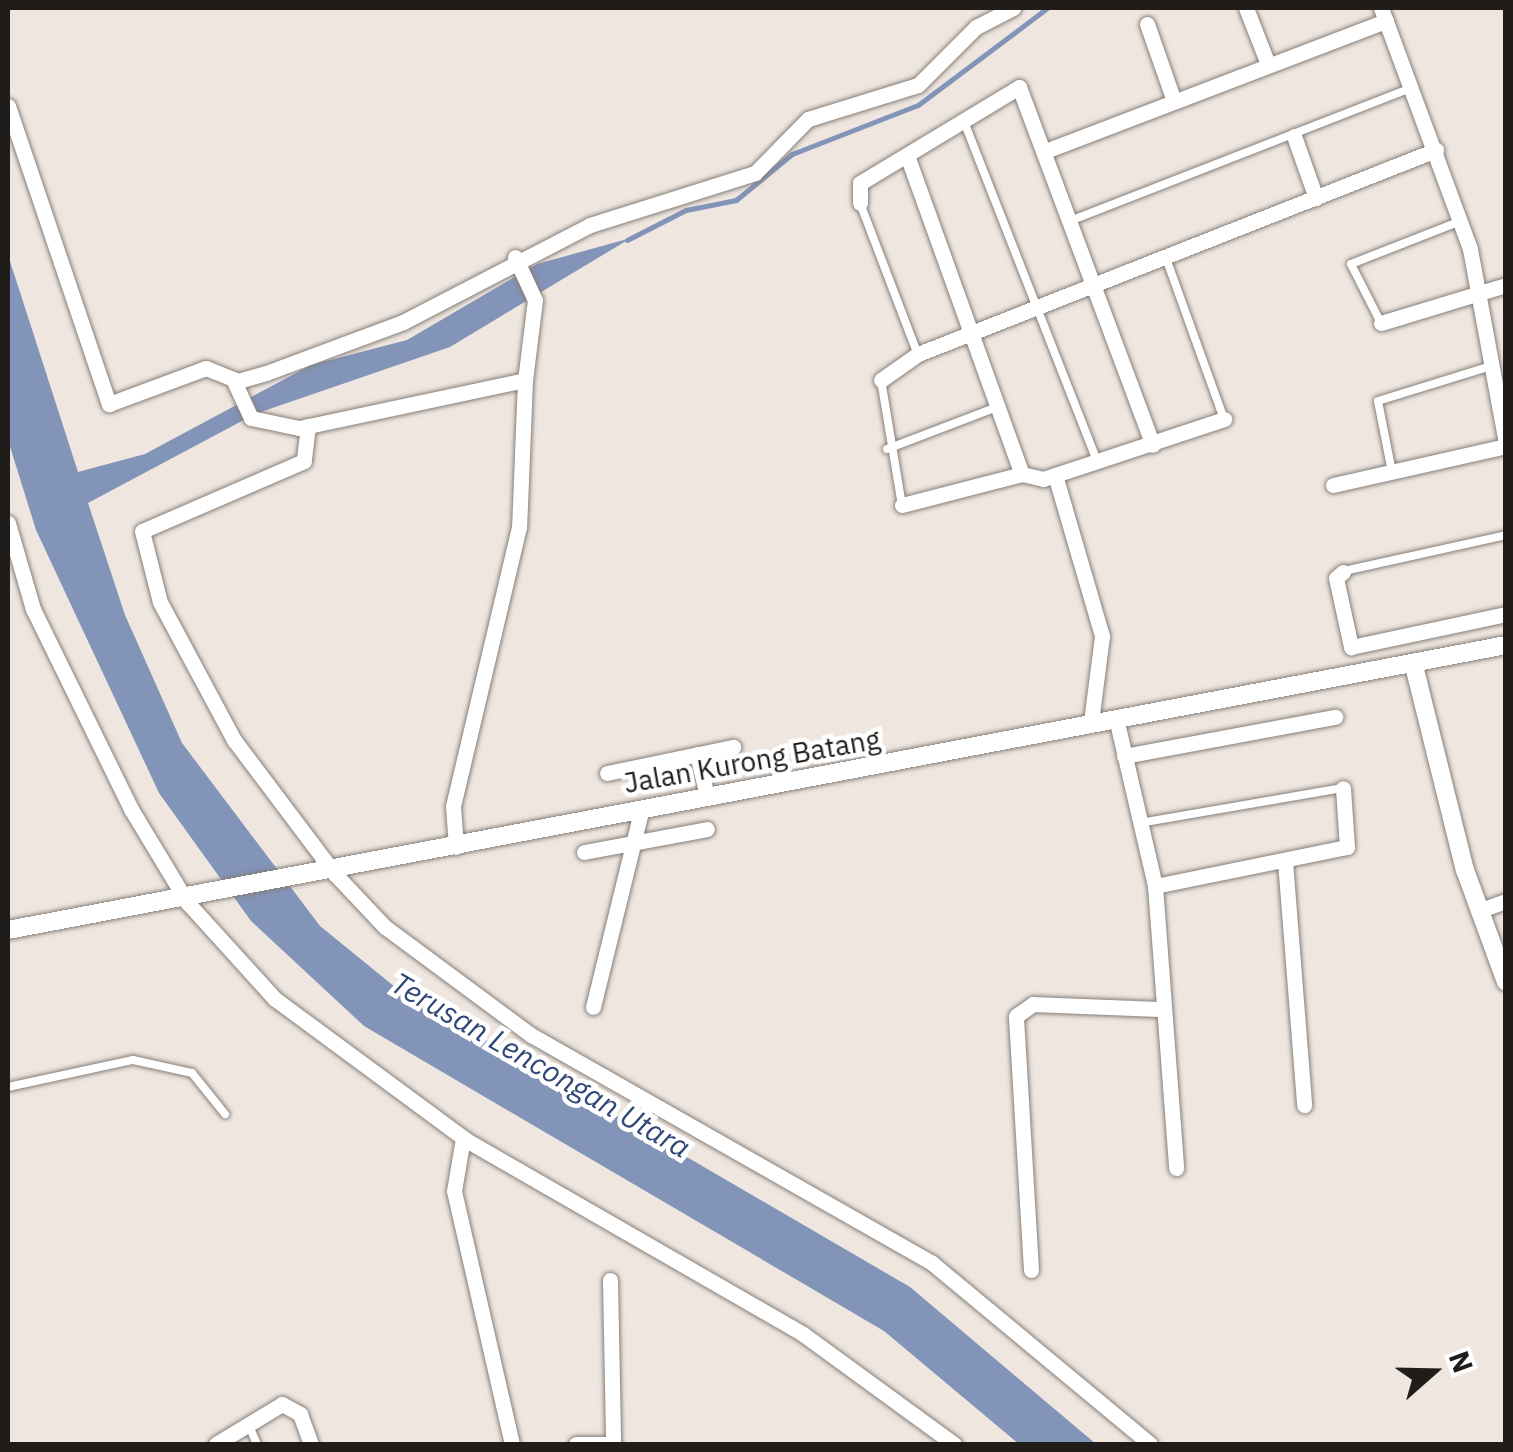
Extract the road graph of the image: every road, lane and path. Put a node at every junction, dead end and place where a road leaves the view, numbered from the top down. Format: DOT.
graph roads {
  1 [pos="1012,8"];
  2 [pos="1246,8"];
  3 [pos="1384,14"];
  4 [pos="1147,24"];
  5 [pos="1268,64"];
  6 [pos="1412,87"];
  7 [pos="1174,101"];
  8 [pos="8,106"];
  9 [pos="963,119"];
  10 [pos="1294,136"];
  11 [pos="1048,150"];
  12 [pos="1436,150"];
  13 [pos="908,158"];
  14 [pos="1316,198"];
  15 [pos="860,202"];
  16 [pos="1075,218"];
  17 [pos="1462,221"];
  18 [pos="1165,256"];
  19 [pos="517,262"];
  20 [pos="1098,284"];
  21 [pos="1506,285"];
  22 [pos="1478,290"];
  23 [pos="1036,309"];
  24 [pos="1380,323"];
  25 [pos="972,333"];
  26 [pos="918,354"];
  27 [pos="1492,366"];
  28 [pos="234,380"];
  29 [pos="525,380"];
  30 [pos="881,380"];
  31 [pos="997,407"];
  32 [pos="1224,418"];
  33 [pos="308,426"];
  34 [pos="1153,445"];
  35 [pos="1506,445"];
  36 [pos="887,449"];
  37 [pos="1097,461"];
  38 [pos="1392,472"];
  39 [pos="1022,474"];
  40 [pos="1054,475"];
  41 [pos="1332,485"];
  42 [pos="902,505"];
  43 [pos="8,522"];
  44 [pos="1506,535"];
  45 [pos="1343,572"];
  46 [pos="13,574"];
  47 [pos="1506,614"];
  48 [pos="1506,645"];
  49 [pos="1414,666"];
  50 [pos="1334,717"];
  51 [pos="1116,718"];
  52 [pos="1091,722"];
  53 [pos="734,747"];
  54 [pos="697,754"];
  55 [pos="1124,756"];
  56 [pos="607,773"];
  57 [pos="1343,788"];
  58 [pos="706,796"];
  59 [pos="642,808"];
  60 [pos="1140,822"];
  61 [pos="707,829"];
  62 [pos="632,843"];
  63 [pos="456,846"];
  64 [pos="584,852"];
  65 [pos="1286,861"];
  66 [pos="329,875"];
  67 [pos="1156,886"];
  68 [pos="1506,901"];
  69 [pos="186,902"];
  70 [pos="1478,910"];
  71 [pos="8,930"];
  72 [pos="1506,982"];
  73 [pos="592,1007"];
  74 [pos="1158,1009"];
  75 [pos="8,1087"];
  76 [pos="1304,1105"];
  77 [pos="225,1114"];
  78 [pos="463,1138"];
  79 [pos="1176,1168"];
  80 [pos="1032,1270"];
  81 [pos="610,1280"];
  82 [pos="249,1426"];
  83 [pos="614,1441"];
  84 [pos="216,1444"];
  85 [pos="257,1444"];
  86 [pos="311,1444"];
  87 [pos="512,1444"];
  88 [pos="576,1444"];
  89 [pos="954,1444"];
  90 [pos="1150,1444"];
  1 -- 19 [label="street"];
  2 -- 5 [label="street"];
  3 -- 5 [label="street"];
  3 -- 6 [label="street"];
  4 -- 7 [label="street"];
  5 -- 7 [label="street"];
  6 -- 10 [label="lane"];
  6 -- 12 [label="street"];
  7 -- 11 [label="street"];
  8 -- 28 [label="street"];
  9 -- 11 [label="street"];
  9 -- 13 [label="street"];
  9 -- 23 [label="lane"];
  10 -- 14 [label="street"];
  10 -- 16 [label="lane"];
  11 -- 16 [label="street"];
  12 -- 14 [label="street"];
  12 -- 17 [label="street"];
  13 -- 15 [label="street"];
  13 -- 25 [label="street"];
  14 -- 18 [label="street"];
  15 -- 26 [label="lane"];
  16 -- 20 [label="street"];
  17 -- 22 [label="street"];
  17 -- 24 [label="lane"];
  18 -- 20 [label="street"];
  18 -- 32 [label="lane"];
  19 -- 28 [label="street"];
  19 -- 29 [label="street"];
  20 -- 23 [label="street"];
  20 -- 34 [label="street"];
  21 -- 22 [label="street"];
  22 -- 24 [label="street"];
  22 -- 27 [label="street"];
  23 -- 25 [label="street"];
  23 -- 37 [label="lane"];
  25 -- 26 [label="street"];
  25 -- 31 [label="street"];
  26 -- 30 [label="street"];
  27 -- 35 [label="street"];
  27 -- 38 [label="lane"];
  28 -- 33 [label="street"];
  29 -- 33 [label="street"];
  29 -- 63 [label="street"];
  30 -- 36 [label="lane"];
  31 -- 36 [label="lane"];
  31 -- 39 [label="street"];
  32 -- 34 [label="street"];
  33 -- 66 [label="street"];
  34 -- 37 [label="street"];
  35 -- 38 [label="street"];
  36 -- 42 [label="lane"];
  37 -- 40 [label="street"];
  38 -- 41 [label="street"];
  39 -- 40 [label="street"];
  39 -- 42 [label="street"];
  40 -- 52 [label="street"];
  43 -- 46 [label="street"];
  44 -- 45 [label="lane"];
  45 -- 47 [label="street"];
  46 -- 69 [label="street"];
  48 -- 49 [label="street, Jalan Kurong Batang"];
  49 -- 51 [label="street, Jalan Kurong Batang"];
  49 -- 70 [label="street"];
  50 -- 55 [label="street"];
  51 -- 52 [label="street, Jalan Kurong Batang"];
  51 -- 55 [label="street"];
  52 -- 58 [label="street, Jalan Kurong Batang"];
  53 -- 54 [label="street"];
  54 -- 56 [label="street"];
  54 -- 58 [label="street"];
  55 -- 60 [label="street"];
  57 -- 60 [label="lane"];
  57 -- 65 [label="street"];
  58 -- 59 [label="street, Jalan Kurong Batang"];
  59 -- 62 [label="street"];
  59 -- 63 [label="street, Jalan Kurong Batang"];
  60 -- 67 [label="street"];
  61 -- 62 [label="street"];
  62 -- 64 [label="street"];
  62 -- 73 [label="street"];
  63 -- 66 [label="street, Jalan Kurong Batang"];
  65 -- 67 [label="street"];
  65 -- 76 [label="street"];
  66 -- 69 [label="street, Jalan Kurong Batang"];
  66 -- 90 [label="street"];
  67 -- 74 [label="street"];
  68 -- 70 [label="street"];
  69 -- 71 [label="street, Jalan Kurong Batang"];
  69 -- 78 [label="street"];
  70 -- 72 [label="street"];
  74 -- 79 [label="street"];
  74 -- 80 [label="street"];
  75 -- 77 [label="lane"];
  78 -- 87 [label="street"];
  78 -- 89 [label="street"];
  81 -- 83 [label="street"];
  82 -- 84 [label="street"];
  82 -- 85 [label="lane"];
  82 -- 86 [label="street"];
  83 -- 88 [label="street"];
}
